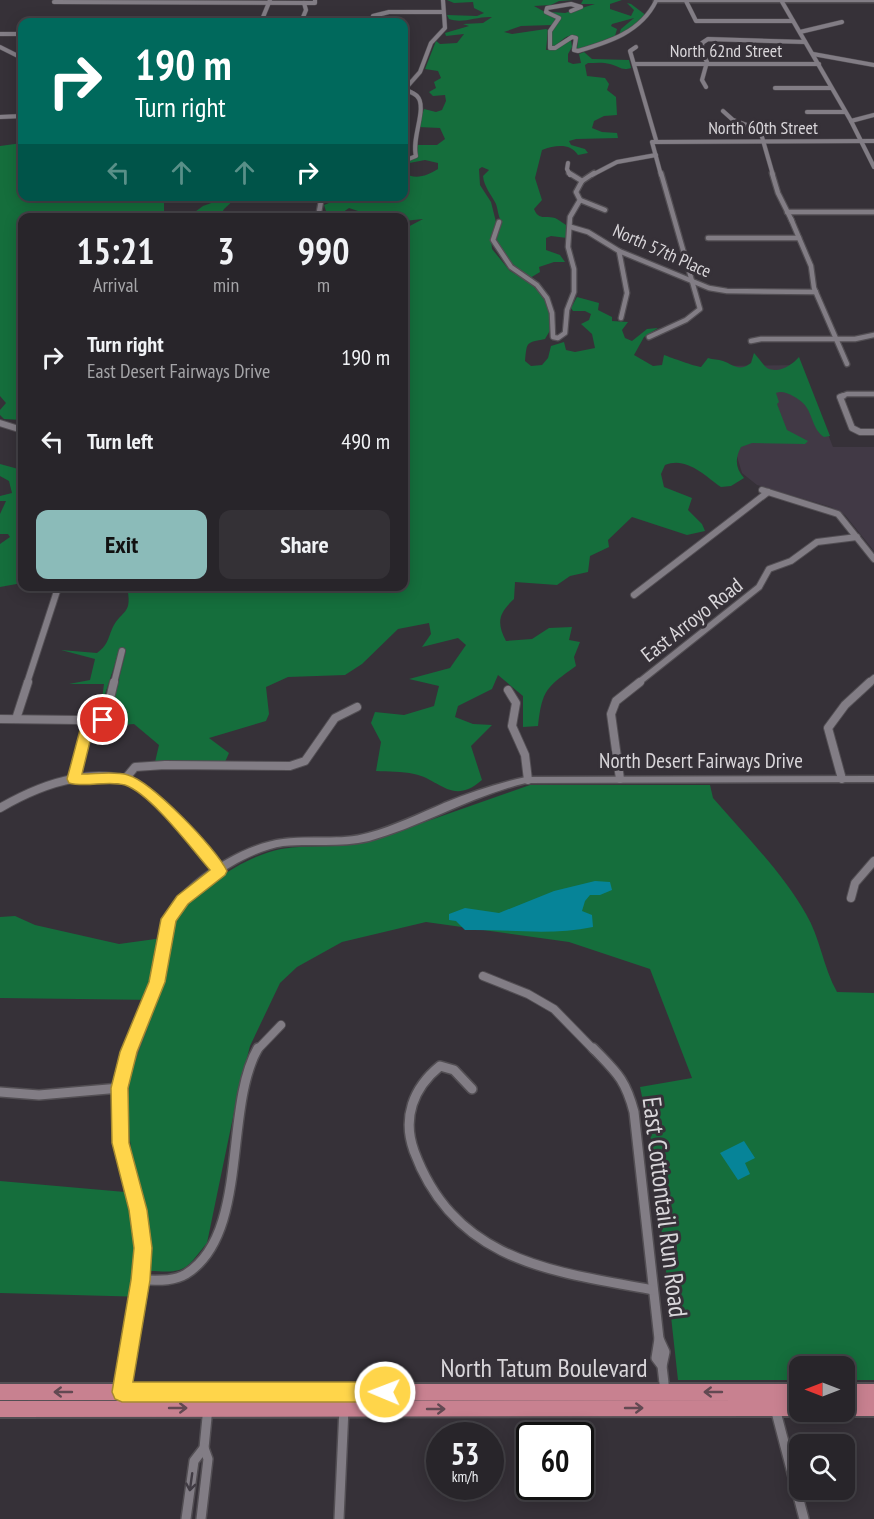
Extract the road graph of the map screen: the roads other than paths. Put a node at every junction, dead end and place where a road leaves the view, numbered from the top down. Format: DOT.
graph roads {
  1 [pos="315,0"];
  2 [pos="443,0"];
  3 [pos="678,0"];
  4 [pos="686,0"];
  5 [pos="781,0"];
  6 [pos="270,1"];
  7 [pos="656,1"];
  8 [pos="874,1"];
  9 [pos="54,2"];
  10 [pos="304,3"];
  11 [pos="99,4"];
  12 [pos="85,6"];
  13 [pos="571,11"];
  14 [pos="443,12"];
  15 [pos="263,18"];
  16 [pos="303,18"];
  17 [pos="372,18"];
  18 [pos="696,21"];
  19 [pos="793,21"];
  20 [pos="842,22"];
  21 [pos="800,32"];
  22 [pos="0,34"];
  23 [pos="18,34"];
  24 [pos="806,42"];
  25 [pos="0,47"];
  26 [pos="636,47"];
  27 [pos="813,54"];
  28 [pos="18,56"];
  29 [pos="634,64"];
  30 [pos="709,64"];
  31 [pos="819,64"];
  32 [pos="874,66"];
  33 [pos="408,85"];
  34 [pos="706,87"];
  35 [pos="775,88"];
  36 [pos="831,88"];
  37 [pos="408,91"];
  38 [pos="723,111"];
  39 [pos="807,112"];
  40 [pos="845,112"];
  41 [pos="874,115"];
  42 [pos="18,116"];
  43 [pos="0,117"];
  44 [pos="850,121"];
  45 [pos="654,141"];
  46 [pos="762,141"];
  47 [pos="860,141"];
  48 [pos="874,141"];
  49 [pos="656,155"];
  50 [pos="408,159"];
  51 [pos="568,163"];
  52 [pos="874,167"];
  53 [pos="582,181"];
  54 [pos="580,200"];
  55 [pos="605,210"];
  56 [pos="787,212"];
  57 [pos="874,212"];
  58 [pos="499,222"];
  59 [pos="572,227"];
  60 [pos="708,238"];
  61 [pos="799,238"];
  62 [pos="619,251"];
  63 [pos="693,281"];
  64 [pos="816,292"];
  65 [pos="621,318"];
  66 [pos="874,334"];
  67 [pos="649,337"];
  68 [pos="836,339"];
  69 [pos="751,341"];
  70 [pos="847,364"];
  71 [pos="874,394"];
  72 [pos="0,423"];
  73 [pos="18,428"];
  74 [pos="874,432"];
  75 [pos="857,537"];
  76 [pos="874,559"];
  77 [pos="57,591"];
  78 [pos="634,595"];
  79 [pos="122,651"];
  80 [pos="874,678"];
  81 [pos="508,690"];
  82 [pos="357,707"];
  83 [pos="0,719"];
  84 [pos="16,719"];
  85 [pos="86,730"];
  86 [pos="74,779"];
  87 [pos="125,779"];
  88 [pos="620,779"];
  89 [pos="842,779"];
  90 [pos="874,779"];
  91 [pos="528,780"];
  92 [pos="0,808"];
  93 [pos="874,861"];
  94 [pos="220,871"];
  95 [pos="851,898"];
  96 [pos="483,976"];
  97 [pos="281,1025"];
  98 [pos="120,1088"];
  99 [pos="472,1089"];
  100 [pos="0,1092"];
  101 [pos="141,1280"];
  102 [pos="653,1290"];
  103 [pos="0,1392"];
  104 [pos="122,1392"];
  105 [pos="345,1392"];
  106 [pos="771,1392"];
  107 [pos="789,1392"];
  108 [pos="855,1392"];
  109 [pos="874,1392"];
  110 [pos="666,1400"];
  111 [pos="209,1401"];
  112 [pos="775,1408"];
  113 [pos="789,1408"];
  114 [pos="855,1408"];
  115 [pos="874,1408"];
  116 [pos="0,1409"];
  117 [pos="119,1409"];
  118 [pos="344,1409"];
  119 [pos="204,1448"];
  120 [pos="186,1519"];
  121 [pos="201,1519"];
  122 [pos="339,1519"];
  123 [pos="804,1519"];
  1 -- 10 [label="street"];
  2 -- 14 [label="street"];
  3 -- 4 [label="street"];
  3 -- 7 [label="street"];
  4 -- 5 [label="street"];
  4 -- 18 [label="street"];
  5 -- 8 [label="street"];
  5 -- 19 [label="street"];
  6 -- 10 [label="street"];
  6 -- 11 [label="street"];
  6 -- 15 [label="street"];
  7 -- 13 [label="street"];
  9 -- 11 [label="street"];
  10 -- 16 [label="street"];
  11 -- 12 [label="street"];
  14 -- 17 [label="street"];
  14 -- 33 [label="street"];
  18 -- 19 [label="street"];
  19 -- 21 [label="street"];
  20 -- 21 [label="street"];
  21 -- 24 [label="street"];
  22 -- 23 [label="street"];
  24 -- 27 [label="street"];
  24 -- 30 [label="street"];
  25 -- 28 [label="street"];
  26 -- 29 [label="street"];
  27 -- 31 [label="street"];
  27 -- 32 [label="street"];
  29 -- 30 [label="street, North 62nd Street"];
  29 -- 45 [label="street"];
  30 -- 31 [label="street, North 62nd Street"];
  30 -- 34 [label="street"];
  31 -- 36 [label="street"];
  35 -- 36 [label="street"];
  36 -- 40 [label="street"];
  37 -- 50 [label="street"];
  38 -- 46 [label="street"];
  39 -- 40 [label="street"];
  40 -- 44 [label="street"];
  41 -- 44 [label="street"];
  42 -- 43 [label="street"];
  44 -- 47 [label="street"];
  45 -- 46 [label="street, North 60th Street"];
  45 -- 49 [label="street"];
  46 -- 47 [label="street, North 60th Street"];
  46 -- 56 [label="street"];
  47 -- 48 [label="street, North 60th Street"];
  47 -- 52 [label="street"];
  49 -- 53 [label="street"];
  49 -- 63 [label="street"];
  51 -- 53 [label="street"];
  53 -- 54 [label="street"];
  54 -- 55 [label="street"];
  54 -- 59 [label="street"];
  56 -- 57 [label="street"];
  56 -- 61 [label="street"];
  58 -- 59 [label="street"];
  59 -- 62 [label="street, North 57th Place"];
  60 -- 61 [label="street"];
  61 -- 64 [label="street"];
  62 -- 63 [label="street, North 57th Place"];
  62 -- 65 [label="street"];
  63 -- 64 [label="street, North 57th Place"];
  63 -- 67 [label="street"];
  64 -- 68 [label="street"];
  66 -- 68 [label="street"];
  68 -- 69 [label="street"];
  68 -- 70 [label="street"];
  71 -- 74 [label="street"];
  72 -- 73 [label="street"];
  75 -- 76 [label="street"];
  75 -- 78 [label="street"];
  75 -- 88 [label="street, East Arroyo Road"];
  77 -- 84 [label="street"];
  79 -- 85 [label="street"];
  80 -- 89 [label="street"];
  81 -- 91 [label="street"];
  82 -- 87 [label="street"];
  83 -- 84 [label="street"];
  84 -- 85 [label="street"];
  85 -- 86 [label="street"];
  86 -- 87 [label="street"];
  86 -- 92 [label="street"];
  87 -- 94 [label="street"];
  88 -- 89 [label="street, North Desert Fairways Drive"];
  88 -- 91 [label="street, North Desert Fairways Drive"];
  89 -- 90 [label="street, North Desert Fairways Drive"];
  91 -- 94 [label="street, North Desert Fairways Drive"];
  93 -- 95 [label="street"];
  94 -- 98 [label="street, North Desert Fairways Drive"];
  96 -- 102 [label="street, East Cottontail Run Road"];
  97 -- 101 [label="street"];
  98 -- 100 [label="street"];
  98 -- 101 [label="street, North Desert Fairways Drive"];
  99 -- 102 [label="street"];
  101 -- 104 [label="street, North Desert Fairways Drive"];
  102 -- 110 [label="street, East Cottontail Run Road"];
  104 -- 103 [label="main road, North Tatum Boulevard, one-way"];
  104 -- 111 [label="main road, North Tatum Boulevard"];
  104 -- 117 [label="street, North Desert Fairways Drive"];
  105 -- 110 [label="main road, North Tatum Boulevard"];
  105 -- 111 [label="main road, North Tatum Boulevard"];
  105 -- 118 [label="street"];
  106 -- 107 [label="main road, North Tatum Boulevard"];
  106 -- 110 [label="main road, North Tatum Boulevard, one-way"];
  106 -- 112 [label="street"];
  108 -- 109 [label="main road"];
  110 -- 112 [label="main road, North Tatum Boulevard"];
  118 -- 110 [label="main road, North Tatum Boulevard, one-way"];
  117 -- 111 [label="main road, North Tatum Boulevard, one-way"];
  111 -- 118 [label="main road, North Tatum Boulevard"];
  111 -- 119 [label="street"];
  112 -- 113 [label="main road, North Tatum Boulevard"];
  112 -- 123 [label="street"];
  114 -- 115 [label="main road"];
  116 -- 117 [label="main road, North Tatum Boulevard"];
  118 -- 122 [label="street"];
  119 -- 120 [label="street, one-way"];
  119 -- 121 [label="street"];
}
